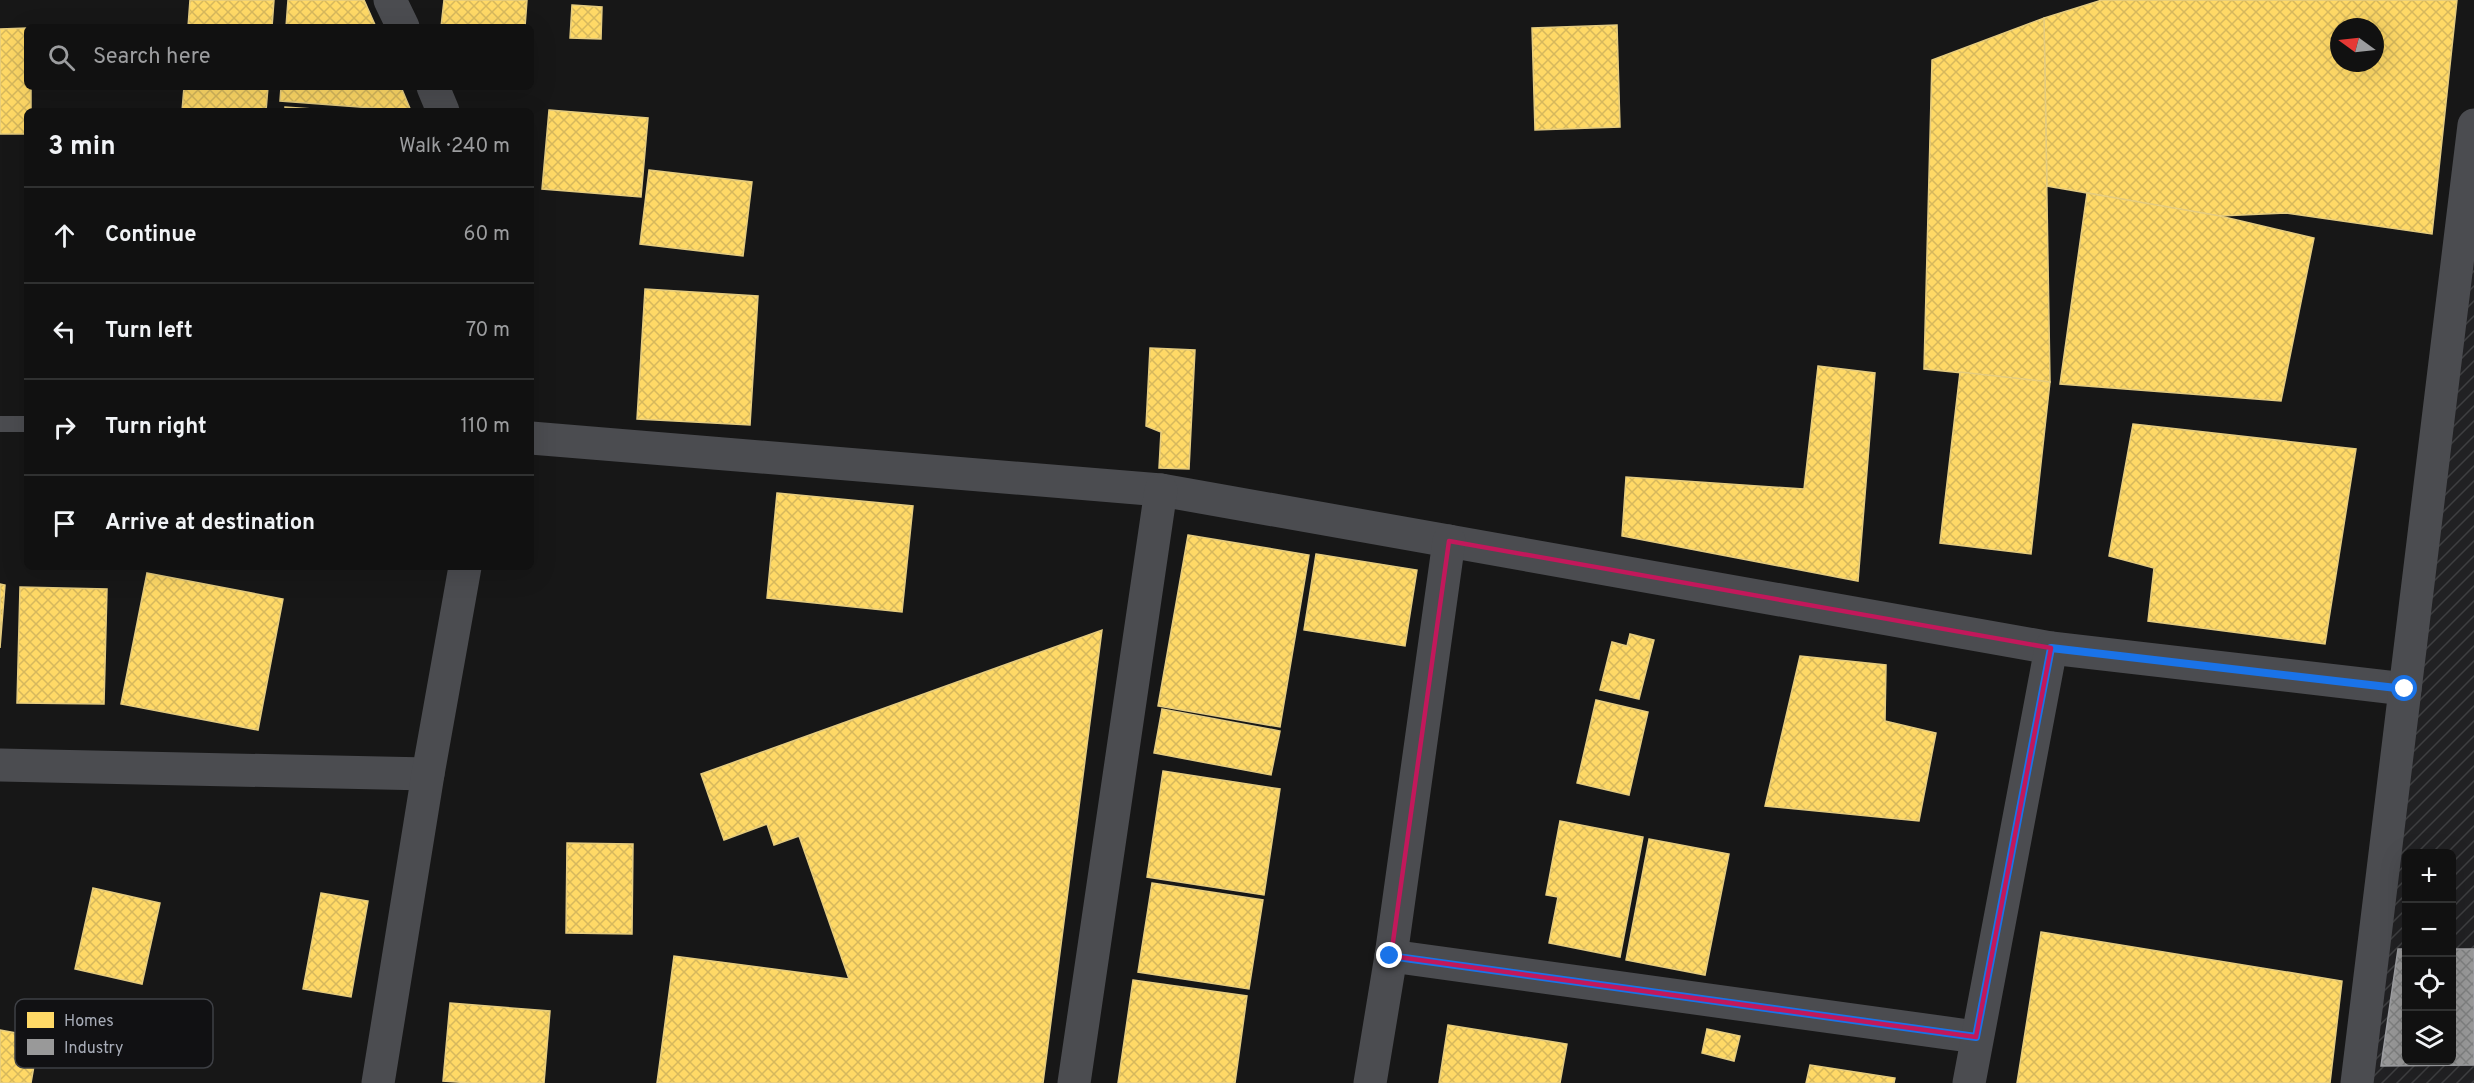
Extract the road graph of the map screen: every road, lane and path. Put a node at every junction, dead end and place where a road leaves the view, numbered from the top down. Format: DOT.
graph roads {
  1 [pos="390,0"];
  2 [pos="402,24"];
  3 [pos="434,90"];
  4 [pos="442,108"];
  5 [pos="2474,125"];
  6 [pos="0,424"];
  7 [pos="24,424"];
  8 [pos="534,438"];
  9 [pos="1161,490"];
  10 [pos="1449,541"];
  11 [pos="464,570"];
  12 [pos="2051,648"];
  13 [pos="2405,689"];
  14 [pos="0,765"];
  15 [pos="428,774"];
  16 [pos="1390,956"];
  17 [pos="1976,1037"];
  18 [pos="378,1083"];
  19 [pos="1074,1083"];
  20 [pos="1370,1083"];
  21 [pos="1969,1083"];
  22 [pos="2357,1083"];
  1 -- 2 [label="street"];
  3 -- 4 [label="street"];
  5 -- 13 [label="street"];
  6 -- 7 [label="lane"];
  8 -- 9 [label="street"];
  9 -- 10 [label="street"];
  9 -- 19 [label="street"];
  10 -- 12 [label="street"];
  10 -- 16 [label="street"];
  11 -- 15 [label="street"];
  12 -- 13 [label="street"];
  12 -- 17 [label="street"];
  13 -- 22 [label="street"];
  14 -- 15 [label="street"];
  15 -- 18 [label="street"];
  16 -- 17 [label="street"];
  16 -- 20 [label="street"];
  17 -- 21 [label="street"];
}
